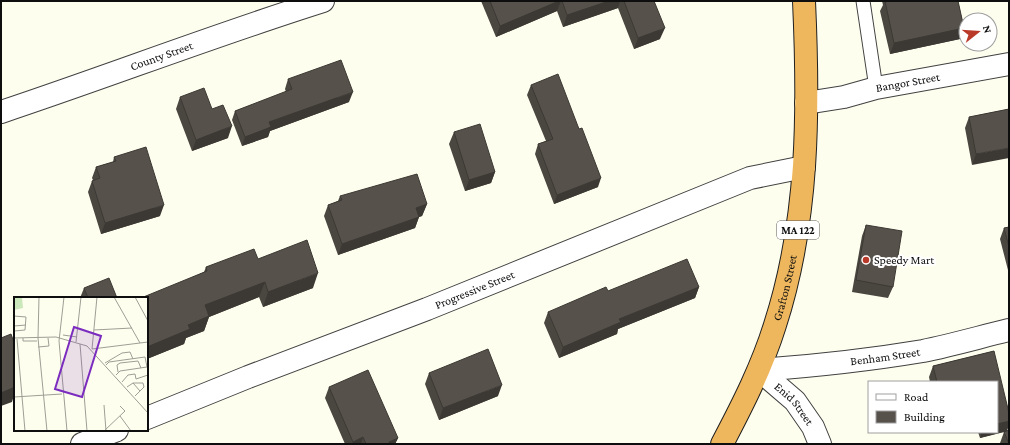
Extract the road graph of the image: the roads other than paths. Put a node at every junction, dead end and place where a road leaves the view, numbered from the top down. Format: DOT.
graph roads {
  1 [pos="323,1"];
  2 [pos="804,1"];
  3 [pos="863,1"];
  4 [pos="1009,64"];
  5 [pos="876,88"];
  6 [pos="806,103"];
  7 [pos="1,112"];
  8 [pos="804,166"];
  9 [pos="1009,330"];
  10 [pos="759,370"];
  11 [pos="148,418"];
  12 [pos="114,431"];
  13 [pos="82,444"];
  14 [pos="722,444"];
  15 [pos="820,444"];
  1 -- 7 [label="street, County Street"];
  2 -- 6 [label="highway, Grafton Street / MA 122"];
  3 -- 5 [label="lane"];
  4 -- 5 [label="street, Bangor Street"];
  5 -- 6 [label="street, Bangor Street"];
  6 -- 8 [label="highway, Grafton Street / MA 122"];
  8 -- 10 [label="highway, Grafton Street / MA 122"];
  8 -- 11 [label="street, Progressive Street"];
  9 -- 10 [label="street, Benham Street"];
  10 -- 14 [label="highway, Grafton Street / MA 122"];
  10 -- 15 [label="street, Enid Street"];
  12 -- 13 [label="street"];
}
